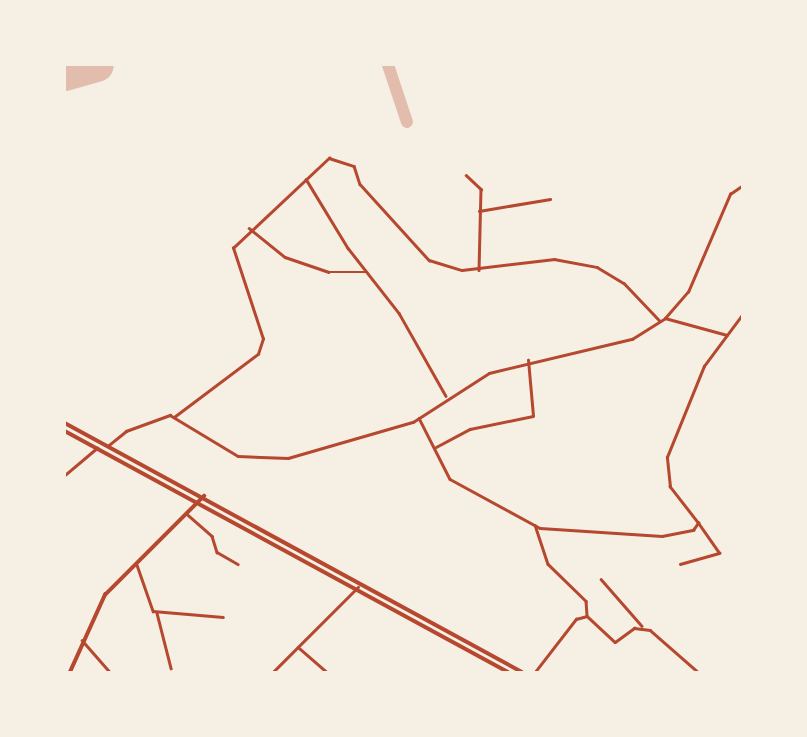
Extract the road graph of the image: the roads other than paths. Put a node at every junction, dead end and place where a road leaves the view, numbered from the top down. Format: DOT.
graph roads {
  1 [pos="466,175"];
  2 [pos="306,178"];
  3 [pos="742,186"];
  4 [pos="550,199"];
  5 [pos="479,211"];
  6 [pos="249,228"];
  7 [pos="480,270"];
  8 [pos="366,272"];
  9 [pos="742,315"];
  10 [pos="665,318"];
  11 [pos="660,321"];
  12 [pos="727,335"];
  13 [pos="528,360"];
  14 [pos="446,396"];
  15 [pos="174,417"];
  16 [pos="419,418"];
  17 [pos="65,423"];
  18 [pos="65,431"];
  19 [pos="109,445"];
  20 [pos="98,447"];
  21 [pos="435,448"];
  22 [pos="65,475"];
  23 [pos="204,496"];
  24 [pos="200,501"];
  25 [pos="188,515"];
  26 [pos="698,523"];
  27 [pos="535,525"];
  28 [pos="238,564"];
  29 [pos="137,565"];
  30 [pos="680,565"];
  31 [pos="601,579"];
  32 [pos="358,587"];
  33 [pos="156,612"];
  34 [pos="587,616"];
  35 [pos="223,617"];
  36 [pos="642,627"];
  37 [pos="82,640"];
  38 [pos="298,647"];
  39 [pos="171,668"];
  40 [pos="70,672"];
  41 [pos="110,672"];
  42 [pos="273,672"];
  43 [pos="327,672"];
  44 [pos="508,672"];
  45 [pos="522,672"];
  46 [pos="535,672"];
  47 [pos="698,672"];
  1 -- 5 [label="street"];
  2 -- 6 [label="street"];
  2 -- 7 [label="street"];
  2 -- 8 [label="street"];
  3 -- 10 [label="street"];
  4 -- 5 [label="street"];
  5 -- 7 [label="street"];
  6 -- 8 [label="street"];
  6 -- 15 [label="street"];
  7 -- 11 [label="street"];
  8 -- 14 [label="street"];
  9 -- 12 [label="street"];
  10 -- 11 [label="street"];
  10 -- 12 [label="street"];
  11 -- 13 [label="street"];
  12 -- 26 [label="street"];
  13 -- 14 [label="street"];
  13 -- 21 [label="street"];
  14 -- 16 [label="street"];
  15 -- 16 [label="street"];
  15 -- 19 [label="street"];
  16 -- 21 [label="street"];
  17 -- 19 [label="main road"];
  18 -- 20 [label="main road"];
  19 -- 23 [label="main road"];
  20 -- 22 [label="street"];
  20 -- 24 [label="main road"];
  21 -- 27 [label="street"];
  23 -- 24 [label="main road"];
  23 -- 45 [label="main road"];
  24 -- 25 [label="main road"];
  24 -- 32 [label="main road"];
  25 -- 28 [label="street"];
  25 -- 29 [label="main road"];
  26 -- 27 [label="street"];
  26 -- 30 [label="street"];
  27 -- 34 [label="street"];
  29 -- 33 [label="street"];
  29 -- 37 [label="main road"];
  31 -- 36 [label="street"];
  32 -- 38 [label="street"];
  32 -- 44 [label="main road"];
  33 -- 35 [label="street"];
  33 -- 39 [label="street"];
  34 -- 36 [label="street"];
  34 -- 46 [label="street"];
  36 -- 47 [label="street"];
  37 -- 40 [label="main road"];
  37 -- 41 [label="street"];
  38 -- 42 [label="street"];
  38 -- 43 [label="street"];
}
